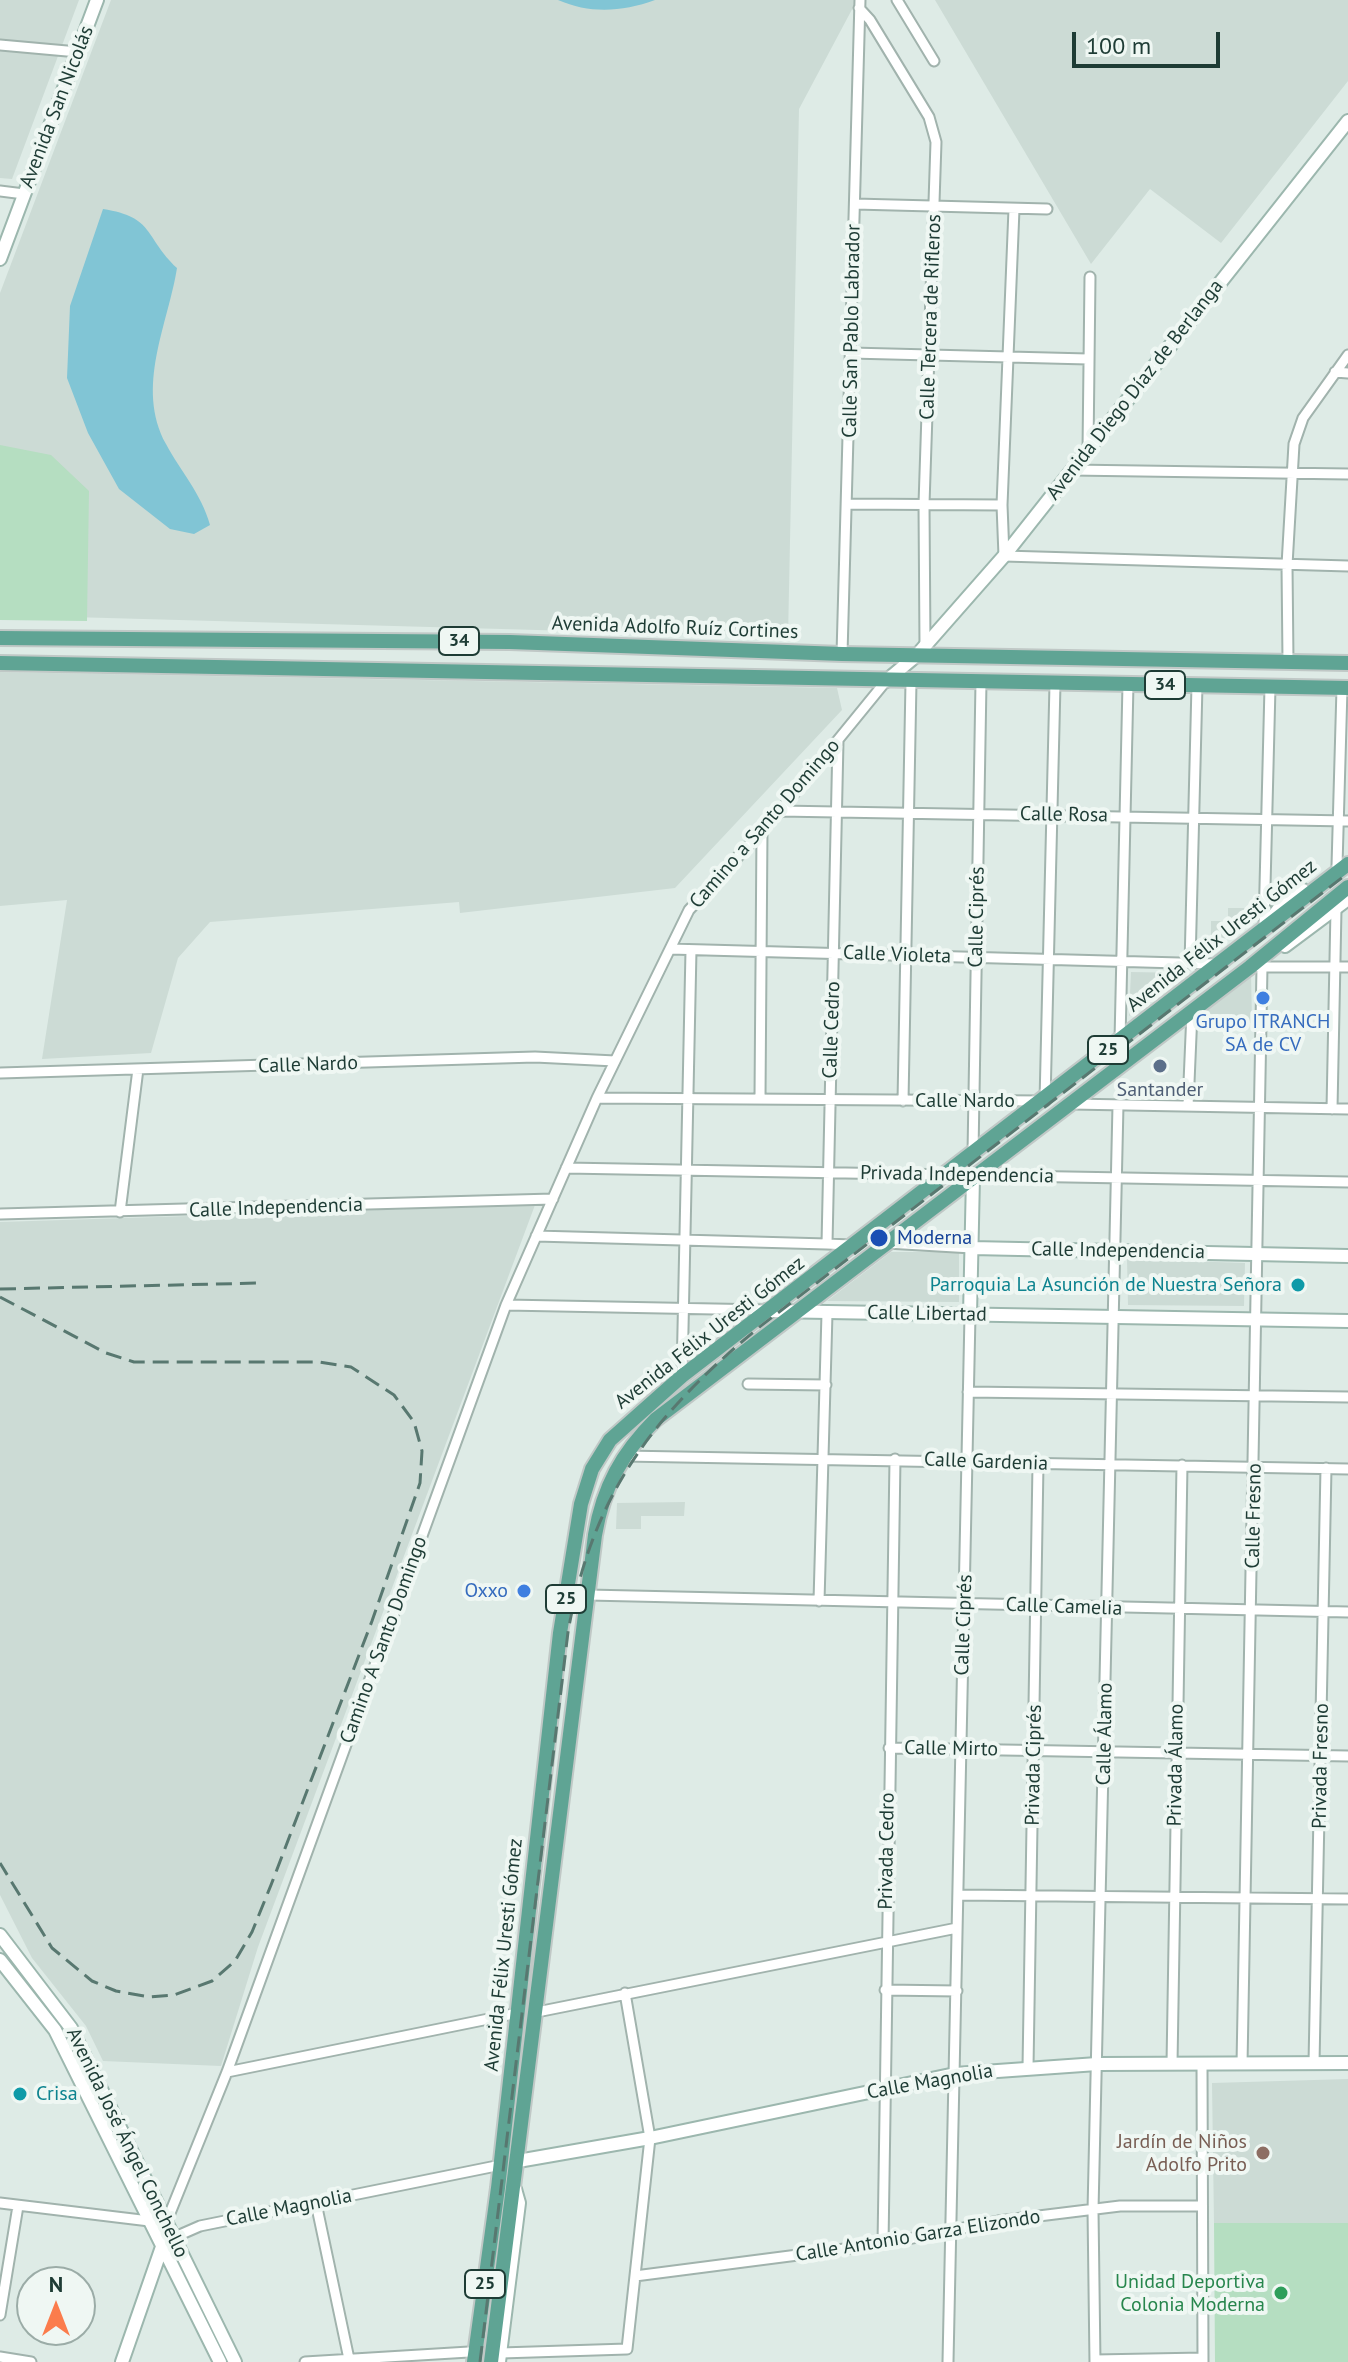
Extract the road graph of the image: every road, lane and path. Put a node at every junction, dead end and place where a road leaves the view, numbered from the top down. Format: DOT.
graph roads {
  1 [pos="97,0"];
  2 [pos="897,0"];
  3 [pos="859,4"];
  4 [pos="0,45"];
  5 [pos="78,52"];
  6 [pos="934,61"];
  7 [pos="1348,121"];
  8 [pos="0,191"];
  9 [pos="24,194"];
  10 [pos="855,204"];
  11 [pos="935,207"];
  12 [pos="1014,209"];
  13 [pos="1047,209"];
  14 [pos="0,259"];
  15 [pos="1090,277"];
  16 [pos="851,353"];
  17 [pos="931,354"];
  18 [pos="1348,355"];
  19 [pos="1009,356"];
  20 [pos="1088,359"];
  21 [pos="1335,372"];
  22 [pos="1348,373"];
  23 [pos="1088,451"];
  24 [pos="1071,470"];
  25 [pos="1290,473"];
  26 [pos="1348,474"];
  27 [pos="848,504"];
  28 [pos="924,504"];
  29 [pos="1002,505"];
  30 [pos="1004,556"];
  31 [pos="1287,565"];
  32 [pos="1348,566"];
  33 [pos="0,638"];
  34 [pos="921,651"];
  35 [pos="842,654"];
  36 [pos="1288,661"];
  37 [pos="0,663"];
  38 [pos="1348,663"];
  39 [pos="886,681"];
  40 [pos="911,682"];
  41 [pos="981,682"];
  42 [pos="1055,684"];
  43 [pos="1128,684"];
  44 [pos="1197,685"];
  45 [pos="1270,687"];
  46 [pos="1345,688"];
  47 [pos="838,741"];
  48 [pos="780,811"];
  49 [pos="837,811"];
  50 [pos="908,812"];
  51 [pos="979,813"];
  52 [pos="1051,814"];
  53 [pos="1125,816"];
  54 [pos="1195,819"];
  55 [pos="1266,820"];
  56 [pos="1343,821"];
  57 [pos="762,830"];
  58 [pos="1348,858"];
  59 [pos="1342,865"];
  60 [pos="1348,887"];
  61 [pos="1348,899"];
  62 [pos="1333,905"];
  63 [pos="1267,924"];
  64 [pos="670,949"];
  65 [pos="691,950"];
  66 [pos="762,951"];
  67 [pos="835,953"];
  68 [pos="906,956"];
  69 [pos="977,958"];
  70 [pos="1048,960"];
  71 [pos="1119,962"];
  72 [pos="1190,964"];
  73 [pos="1219,964"];
  74 [pos="1256,967"];
  75 [pos="1334,967"];
  76 [pos="1348,967"];
  77 [pos="1192,1012"];
  78 [pos="1120,1040"];
  79 [pos="615,1061"];
  80 [pos="138,1069"];
  81 [pos="0,1073"];
  82 [pos="686,1096"];
  83 [pos="760,1097"];
  84 [pos="597,1098"];
  85 [pos="830,1099"];
  86 [pos="903,1101"];
  87 [pos="973,1101"];
  88 [pos="1045,1101"];
  89 [pos="1070,1104"];
  90 [pos="1118,1105"];
  91 [pos="1188,1106"];
  92 [pos="1261,1107"];
  93 [pos="1332,1109"];
  94 [pos="1348,1109"];
  95 [pos="973,1153"];
  96 [pos="566,1168"];
  97 [pos="685,1169"];
  98 [pos="829,1171"];
  99 [pos="944,1176"];
  100 [pos="973,1177"];
  101 [pos="1117,1178"];
  102 [pos="1260,1181"];
  103 [pos="1348,1182"];
  104 [pos="553,1199"];
  105 [pos="120,1212"];
  106 [pos="0,1214"];
  107 [pos="536,1236"];
  108 [pos="685,1239"];
  109 [pos="887,1243"];
  110 [pos="827,1244"];
  111 [pos="855,1245"];
  112 [pos="972,1248"];
  113 [pos="1115,1252"];
  114 [pos="1258,1254"];
  115 [pos="1348,1256"];
  116 [pos="506,1305"];
  117 [pos="685,1308"];
  118 [pos="770,1311"];
  119 [pos="802,1312"];
  120 [pos="827,1313"];
  121 [pos="970,1315"];
  122 [pos="1113,1317"];
  123 [pos="1257,1320"];
  124 [pos="1348,1321"];
  125 [pos="682,1376"];
  126 [pos="748,1384"];
  127 [pos="826,1385"];
  128 [pos="968,1392"];
  129 [pos="1112,1393"];
  130 [pos="1256,1395"];
  131 [pos="1348,1397"];
  132 [pos="623,1456"];
  133 [pos="825,1458"];
  134 [pos="895,1459"];
  135 [pos="967,1460"];
  136 [pos="1038,1464"];
  137 [pos="1111,1464"];
  138 [pos="1182,1465"];
  139 [pos="1255,1467"];
  140 [pos="1326,1468"];
  141 [pos="1348,1469"];
  142 [pos="588,1595"];
  143 [pos="819,1601"];
  144 [pos="893,1603"];
  145 [pos="965,1604"];
  146 [pos="1037,1606"];
  147 [pos="1108,1608"];
  148 [pos="1179,1609"];
  149 [pos="1252,1610"];
  150 [pos="1323,1612"];
  151 [pos="1348,1612"];
  152 [pos="889,1748"];
  153 [pos="960,1748"];
  154 [pos="1034,1750"];
  155 [pos="1105,1751"];
  156 [pos="1176,1753"];
  157 [pos="1249,1753"];
  158 [pos="1321,1756"];
  159 [pos="1348,1756"];
  160 [pos="1031,1894"];
  161 [pos="959,1895"];
  162 [pos="1102,1895"];
  163 [pos="1174,1896"];
  164 [pos="1246,1897"];
  165 [pos="1318,1898"];
  166 [pos="1348,1899"];
  167 [pos="957,1928"];
  168 [pos="0,1935"];
  169 [pos="885,1941"];
  170 [pos="0,1960"];
  171 [pos="885,1990"];
  172 [pos="957,1991"];
  173 [pos="625,1993"];
  174 [pos="537,2012"];
  175 [pos="518,2013"];
  176 [pos="1314,2063"];
  177 [pos="1348,2063"];
  178 [pos="1097,2064"];
  179 [pos="1172,2064"];
  180 [pos="1202,2064"];
  181 [pos="1242,2064"];
  182 [pos="1028,2067"];
  183 [pos="227,2072"];
  184 [pos="955,2074"];
  185 [pos="883,2088"];
  186 [pos="650,2138"];
  187 [pos="518,2161"];
  188 [pos="501,2165"];
  189 [pos="498,2188"];
  190 [pos="515,2189"];
  191 [pos="0,2203"];
  192 [pos="316,2203"];
  193 [pos="18,2206"];
  194 [pos="1202,2206"];
  195 [pos="1093,2210"];
  196 [pos="151,2221"];
  197 [pos="166,2223"];
  198 [pos="951,2230"];
  199 [pos="167,2241"];
  200 [pos="883,2244"];
  201 [pos="635,2276"];
  202 [pos="0,2315"];
  203 [pos="0,2357"];
  204 [pos="349,2359"];
  205 [pos="470,2359"];
  206 [pos="497,2359"];
  207 [pos="1203,2360"];
  208 [pos="1095,2361"];
  209 [pos="31,2362"];
  210 [pos="122,2362"];
  211 [pos="220,2362"];
  212 [pos="235,2362"];
  213 [pos="305,2362"];
  214 [pos="948,2362"];
  1 -- 5 [label="street, Avenida San Nicolás"];
  2 -- 6 [label="street"];
  3 -- 10 [label="street, Calle San Pablo Labrador"];
  3 -- 11 [label="street, Calle Tercera de Rifleros"];
  4 -- 5 [label="street"];
  5 -- 9 [label="street, Avenida San Nicolás"];
  7 -- 23 [label="street, Avenida Diego Díaz de Berlanga"];
  8 -- 9 [label="street"];
  9 -- 14 [label="street, Avenida San Nicolás"];
  10 -- 11 [label="street"];
  10 -- 16 [label="street, Calle San Pablo Labrador"];
  11 -- 12 [label="street"];
  11 -- 17 [label="street, Calle Tercera de Rifleros"];
  12 -- 13 [label="street"];
  12 -- 19 [label="street"];
  15 -- 20 [label="street"];
  16 -- 17 [label="street"];
  16 -- 27 [label="street, Calle San Pablo Labrador"];
  17 -- 19 [label="street"];
  17 -- 28 [label="street, Calle Tercera de Rifleros"];
  18 -- 21 [label="street"];
  19 -- 20 [label="street"];
  19 -- 29 [label="street"];
  20 -- 23 [label="street"];
  21 -- 22 [label="street"];
  21 -- 25 [label="street"];
  23 -- 24 [label="street, Avenida Diego Díaz de Berlanga"];
  24 -- 25 [label="street"];
  24 -- 30 [label="street, Avenida Diego Díaz de Berlanga"];
  25 -- 26 [label="street"];
  25 -- 31 [label="street"];
  27 -- 28 [label="street"];
  27 -- 35 [label="street, Calle San Pablo Labrador"];
  28 -- 29 [label="street"];
  28 -- 34 [label="street, Calle Tercera de Rifleros"];
  29 -- 30 [label="street"];
  30 -- 31 [label="street"];
  30 -- 34 [label="street, Avenida Diego Díaz de Berlanga"];
  31 -- 32 [label="street"];
  31 -- 36 [label="street"];
  33 -- 35 [label="main road, Avenida Adolfo Ruíz Cortines / 34"];
  34 -- 35 [label="main road, Avenida Adolfo Ruíz Cortines / 34"];
  34 -- 36 [label="main road, Avenida Adolfo Ruíz Cortines / 34"];
  34 -- 39 [label="street, Avenida Diego Díaz de Berlanga"];
  34 -- 40 [label="street, Avenida Diego Díaz de Berlanga"];
  36 -- 38 [label="main road, Avenida Adolfo Ruíz Cortines / 34"];
  37 -- 39 [label="main road, 34"];
  39 -- 40 [label="main road, 34"];
  39 -- 47 [label="street, Camino a Santo Domingo"];
  40 -- 41 [label="main road, 34"];
  40 -- 50 [label="street"];
  41 -- 42 [label="main road, 34"];
  41 -- 51 [label="street, Calle Ciprés"];
  42 -- 43 [label="main road, 34"];
  42 -- 52 [label="street"];
  43 -- 44 [label="main road, 34"];
  43 -- 53 [label="street"];
  44 -- 45 [label="main road, 34"];
  44 -- 54 [label="street"];
  45 -- 46 [label="main road, 34"];
  45 -- 55 [label="street"];
  46 -- 56 [label="street"];
  47 -- 48 [label="street, Camino a Santo Domingo"];
  47 -- 49 [label="street, Calle Cedro"];
  48 -- 49 [label="street, Calle Rosa"];
  48 -- 57 [label="street, Camino a Santo Domingo"];
  49 -- 50 [label="street, Calle Rosa"];
  49 -- 67 [label="street, Calle Cedro"];
  50 -- 51 [label="street, Calle Rosa"];
  50 -- 68 [label="street"];
  51 -- 52 [label="street, Calle Rosa"];
  51 -- 69 [label="street, Calle Ciprés"];
  52 -- 53 [label="street, Calle Rosa"];
  52 -- 70 [label="street"];
  53 -- 54 [label="street, Calle Rosa"];
  53 -- 71 [label="street"];
  54 -- 55 [label="street, Calle Rosa"];
  54 -- 72 [label="street"];
  55 -- 56 [label="street, Calle Rosa"];
  55 -- 63 [label="street"];
  56 -- 59 [label="street"];
  57 -- 64 [label="street, Camino a Santo Domingo"];
  57 -- 66 [label="street"];
  58 -- 59 [label="street"];
  59 -- 63 [label="main road, Avenida Félix Uresti Gómez / 25"];
  59 -- 63 [label="street"];
  60 -- 62 [label="main road, Avenida Félix Uresti Gómez / 25"];
  61 -- 62 [label="street"];
  62 -- 74 [label="main road, Avenida Félix Uresti Gómez / 25"];
  62 -- 75 [label="street"];
  63 -- 73 [label="main road, Avenida Félix Uresti Gómez / 25"];
  64 -- 65 [label="street, Calle Violeta"];
  64 -- 79 [label="street, Camino a Santo Domingo"];
  65 -- 66 [label="street, Calle Violeta"];
  65 -- 82 [label="street"];
  66 -- 67 [label="street, Calle Violeta"];
  66 -- 83 [label="street"];
  67 -- 68 [label="street, Calle Violeta"];
  67 -- 85 [label="street, Calle Cedro"];
  68 -- 69 [label="street, Calle Violeta"];
  68 -- 86 [label="street"];
  69 -- 70 [label="street, Calle Violeta"];
  69 -- 87 [label="street, Calle Ciprés"];
  70 -- 71 [label="street, Calle Violeta"];
  70 -- 88 [label="street"];
  71 -- 72 [label="street, Calle Violeta"];
  71 -- 78 [label="street"];
  72 -- 73 [label="street, Calle Violeta"];
  73 -- 78 [label="main road, Avenida Félix Uresti Gómez / 25"];
  74 -- 75 [label="street"];
  74 -- 77 [label="main road, Avenida Félix Uresti Gómez / 25"];
  74 -- 92 [label="street, Calle Fresno"];
  75 -- 76 [label="street"];
  75 -- 93 [label="street"];
  77 -- 89 [label="main road, Avenida Félix Uresti Gómez / 25"];
  77 -- 91 [label="street"];
  78 -- 88 [label="main road, Avenida Félix Uresti Gómez / 25"];
  79 -- 80 [label="street, Calle Nardo"];
  79 -- 84 [label="street, Camino A Santo Domingo"];
  80 -- 81 [label="street, Calle Nardo"];
  80 -- 105 [label="street"];
  82 -- 83 [label="street, Calle Nardo"];
  82 -- 84 [label="street, Calle Nardo"];
  82 -- 97 [label="street"];
  83 -- 85 [label="street, Calle Nardo"];
  84 -- 96 [label="street, Camino A Santo Domingo"];
  85 -- 86 [label="street, Calle Nardo"];
  85 -- 98 [label="street, Calle Cedro"];
  86 -- 87 [label="street, Calle Nardo"];
  87 -- 88 [label="street, Calle Nardo"];
  87 -- 95 [label="street, Calle Ciprés"];
  88 -- 95 [label="main road, Avenida Félix Uresti Gómez / 25"];
  89 -- 90 [label="street"];
  89 -- 100 [label="main road, Avenida Félix Uresti Gómez / 25"];
  90 -- 91 [label="street"];
  90 -- 101 [label="street, Calle Álamo"];
  91 -- 92 [label="street"];
  92 -- 93 [label="street"];
  92 -- 102 [label="street, Calle Fresno"];
  93 -- 94 [label="street"];
  95 -- 99 [label="main road, Avenida Félix Uresti Gómez / 25"];
  96 -- 97 [label="street, Privada Independencia"];
  96 -- 104 [label="street, Camino A Santo Domingo"];
  97 -- 98 [label="street, Privada Independencia"];
  97 -- 108 [label="street"];
  98 -- 99 [label="street, Privada Independencia"];
  98 -- 110 [label="street, Calle Cedro"];
  99 -- 100 [label="street, Privada Independencia"];
  99 -- 111 [label="main road, Avenida Félix Uresti Gómez / 25"];
  100 -- 101 [label="street, Privada Independencia"];
  100 -- 109 [label="main road, Avenida Félix Uresti Gómez / 25"];
  100 -- 112 [label="street, Calle Ciprés"];
  101 -- 102 [label="street, Privada Independencia"];
  101 -- 113 [label="street, Calle Álamo"];
  102 -- 103 [label="street, Privada Independencia"];
  102 -- 114 [label="street, Calle Fresno"];
  104 -- 105 [label="street, Calle Independencia"];
  104 -- 107 [label="street, Camino A Santo Domingo"];
  105 -- 106 [label="street, Calle Independencia"];
  107 -- 108 [label="street"];
  107 -- 116 [label="street, Camino A Santo Domingo"];
  108 -- 110 [label="street"];
  108 -- 117 [label="street"];
  109 -- 112 [label="street, Calle Independencia"];
  109 -- 119 [label="main road, Avenida Félix Uresti Gómez / 25"];
  110 -- 111 [label="street"];
  111 -- 118 [label="main road, Avenida Félix Uresti Gómez / 25"];
  112 -- 113 [label="street, Calle Independencia"];
  112 -- 121 [label="street, Calle Ciprés"];
  113 -- 114 [label="street, Calle Independencia"];
  113 -- 122 [label="street, Calle Álamo"];
  114 -- 115 [label="street, Calle Independencia"];
  114 -- 123 [label="street, Calle Fresno"];
  116 -- 117 [label="street, Calle Libertad"];
  116 -- 183 [label="street, Camino A Santo Domingo"];
  117 -- 118 [label="street, Calle Libertad"];
  117 -- 125 [label="street"];
  118 -- 119 [label="street, Calle Libertad"];
  118 -- 125 [label="main road, Avenida Félix Uresti Gómez / 25"];
  119 -- 120 [label="street, Calle Libertad"];
  119 -- 132 [label="main road, Avenida Félix Uresti Gómez / 25"];
  120 -- 121 [label="street, Calle Libertad"];
  120 -- 127 [label="street"];
  121 -- 122 [label="street, Calle Libertad"];
  121 -- 128 [label="street, Calle Ciprés"];
  122 -- 123 [label="street, Calle Libertad"];
  122 -- 129 [label="street, Calle Álamo"];
  123 -- 124 [label="street, Calle Libertad"];
  123 -- 130 [label="street, Calle Fresno"];
  125 -- 175 [label="main road, Avenida Félix Uresti Gómez / 25"];
  126 -- 127 [label="street"];
  127 -- 133 [label="street"];
  128 -- 129 [label="street"];
  128 -- 135 [label="street, Calle Ciprés"];
  129 -- 130 [label="street"];
  129 -- 137 [label="street, Calle Álamo"];
  130 -- 131 [label="street"];
  130 -- 139 [label="street, Calle Fresno"];
  132 -- 133 [label="street, Calle Gardenia"];
  132 -- 142 [label="main road, Avenida Félix Uresti Gómez / 25"];
  133 -- 134 [label="street, Calle Gardenia"];
  133 -- 143 [label="street"];
  134 -- 135 [label="street, Calle Gardenia"];
  134 -- 144 [label="street, Privada Cedro"];
  135 -- 136 [label="street, Calle Gardenia"];
  135 -- 145 [label="street, Calle Ciprés"];
  136 -- 137 [label="street, Calle Gardenia"];
  136 -- 146 [label="street, Privada Ciprés"];
  137 -- 138 [label="street, Calle Gardenia"];
  137 -- 147 [label="street, Calle Álamo"];
  138 -- 139 [label="street, Calle Gardenia"];
  138 -- 148 [label="street, Privada Álamo"];
  139 -- 140 [label="street, Calle Gardenia"];
  139 -- 149 [label="street, Calle Fresno"];
  140 -- 141 [label="street, Calle Gardenia"];
  140 -- 150 [label="street, Privada Fresno"];
  142 -- 143 [label="street, Calle Camelia"];
  142 -- 174 [label="main road, Avenida Félix Uresti Gómez / 25"];
  143 -- 144 [label="street, Calle Camelia"];
  144 -- 145 [label="street, Calle Camelia"];
  144 -- 152 [label="street, Privada Cedro"];
  145 -- 146 [label="street, Calle Camelia"];
  145 -- 153 [label="street, Calle Ciprés"];
  146 -- 147 [label="street, Calle Camelia"];
  146 -- 154 [label="street, Privada Ciprés"];
  147 -- 148 [label="street, Calle Camelia"];
  147 -- 155 [label="street, Calle Álamo"];
  148 -- 149 [label="street, Calle Camelia"];
  148 -- 156 [label="street, Privada Álamo"];
  149 -- 150 [label="street, Calle Camelia"];
  149 -- 157 [label="street, Calle Fresno"];
  150 -- 151 [label="street, Calle Camelia"];
  150 -- 158 [label="street, Privada Fresno"];
  152 -- 153 [label="street, Calle Mirto"];
  152 -- 169 [label="street, Privada Cedro"];
  153 -- 154 [label="street, Calle Mirto"];
  153 -- 161 [label="street, Calle Ciprés"];
  154 -- 155 [label="street, Calle Mirto"];
  154 -- 160 [label="street, Privada Ciprés"];
  155 -- 156 [label="street, Calle Mirto"];
  155 -- 162 [label="street, Calle Álamo"];
  156 -- 157 [label="street, Calle Mirto"];
  156 -- 163 [label="street, Privada Álamo"];
  157 -- 158 [label="street, Calle Mirto"];
  157 -- 164 [label="street, Calle Fresno"];
  158 -- 159 [label="street, Calle Mirto"];
  158 -- 165 [label="street, Privada Fresno"];
  160 -- 161 [label="street"];
  160 -- 162 [label="street"];
  160 -- 182 [label="street, Privada Ciprés"];
  161 -- 167 [label="street, Calle Ciprés"];
  162 -- 163 [label="street"];
  162 -- 178 [label="street, Calle Álamo"];
  163 -- 164 [label="street"];
  163 -- 179 [label="street, Privada Álamo"];
  164 -- 165 [label="street"];
  164 -- 181 [label="street, Calle Fresno"];
  165 -- 166 [label="street"];
  165 -- 176 [label="street, Privada Fresno"];
  167 -- 169 [label="street"];
  167 -- 172 [label="street, Calle Ciprés"];
  168 -- 197 [label="street, Avenida José Ángel Conchello"];
  169 -- 171 [label="street, Privada Cedro"];
  169 -- 173 [label="street"];
  170 -- 196 [label="street, Avenida José Ángel Conchello"];
  171 -- 172 [label="street"];
  171 -- 185 [label="street, Privada Cedro"];
  172 -- 184 [label="street, Calle Ciprés"];
  173 -- 174 [label="street"];
  173 -- 186 [label="street"];
  174 -- 187 [label="main road, Avenida Félix Uresti Gómez / 25"];
  175 -- 183 [label="street"];
  175 -- 188 [label="main road, Avenida Félix Uresti Gómez / 25"];
  176 -- 177 [label="street, Calle Magnolia"];
  176 -- 181 [label="street, Calle Magnolia"];
  178 -- 179 [label="street, Calle Magnolia"];
  178 -- 182 [label="street, Calle Magnolia"];
  178 -- 195 [label="street, Calle Álamo"];
  179 -- 180 [label="street, Calle Magnolia"];
  180 -- 181 [label="street, Calle Magnolia"];
  180 -- 194 [label="street"];
  182 -- 184 [label="street, Calle Magnolia"];
  183 -- 197 [label="street, Camino A Santo Domingo"];
  184 -- 185 [label="street, Calle Magnolia"];
  184 -- 198 [label="street, Calle Ciprés"];
  185 -- 186 [label="street, Calle Magnolia"];
  185 -- 200 [label="street, Privada Cedro"];
  186 -- 187 [label="street, Calle Magnolia"];
  186 -- 201 [label="street"];
  187 -- 190 [label="main road, Avenida Félix Uresti Gómez / 25"];
  188 -- 189 [label="main road, Avenida Félix Uresti Gómez / 25"];
  188 -- 192 [label="street, Calle Magnolia"];
  189 -- 205 [label="main road, Avenida Félix Uresti Gómez / 25"];
  189 -- 205 [label="street, 25"];
  190 -- 206 [label="main road, Avenida Félix Uresti Gómez / 25"];
  190 -- 206 [label="street, 25"];
  191 -- 193 [label="street"];
  192 -- 199 [label="street, Calle Magnolia"];
  192 -- 204 [label="street"];
  193 -- 196 [label="street"];
  193 -- 202 [label="street"];
  194 -- 195 [label="street, Calle Antonio Garza Elizondo"];
  194 -- 207 [label="street"];
  195 -- 198 [label="street, Calle Antonio Garza Elizondo"];
  195 -- 208 [label="street, Calle Álamo"];
  196 -- 197 [label="street"];
  196 -- 199 [label="street, Avenida José Ángel Conchello"];
  197 -- 199 [label="street"];
  198 -- 200 [label="street, Calle Antonio Garza Elizondo"];
  198 -- 214 [label="street, Calle Ciprés"];
  199 -- 210 [label="street"];
  199 -- 211 [label="street, Avenida José Ángel Conchello"];
  199 -- 212 [label="street, Avenida José Ángel Conchello"];
  200 -- 201 [label="street, Calle Antonio Garza Elizondo"];
  201 -- 206 [label="street"];
  203 -- 209 [label="street"];
  204 -- 205 [label="street"];
  204 -- 213 [label="street"];
  207 -- 208 [label="street"];
}
